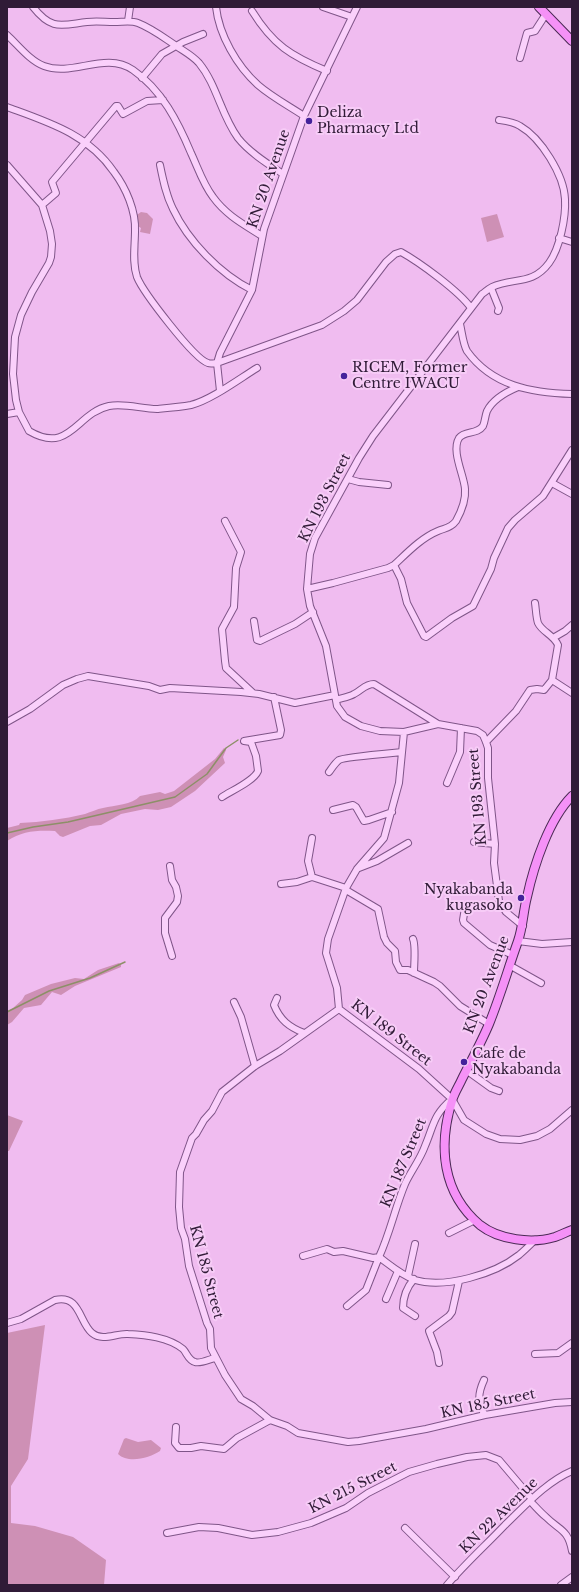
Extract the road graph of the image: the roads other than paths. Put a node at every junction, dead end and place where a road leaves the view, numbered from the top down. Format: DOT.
graph roads {
  1 [pos="34,7"];
  2 [pos="130,7"];
  3 [pos="216,7"];
  4 [pos="323,7"];
  5 [pos="357,7"];
  6 [pos="539,7"];
  7 [pos="252,12"];
  8 [pos="546,14"];
  9 [pos="352,17"];
  10 [pos="128,21"];
  11 [pos="203,34"];
  12 [pos="7,35"];
  13 [pos="572,41"];
  14 [pos="175,45"];
  15 [pos="520,58"];
  16 [pos="327,71"];
  17 [pos="142,78"];
  18 [pos="162,100"];
  19 [pos="7,107"];
  20 [pos="304,116"];
  21 [pos="500,120"];
  22 [pos="85,141"];
  23 [pos="7,165"];
  24 [pos="160,165"];
  25 [pos="283,174"];
  26 [pos="42,205"];
  27 [pos="262,236"];
  28 [pos="559,238"];
  29 [pos="572,242"];
  30 [pos="491,288"];
  31 [pos="252,290"];
  32 [pos="471,308"];
  33 [pos="498,311"];
  34 [pos="460,324"];
  35 [pos="217,363"];
  36 [pos="257,368"];
  37 [pos="518,387"];
  38 [pos="220,391"];
  39 [pos="572,394"];
  40 [pos="19,412"];
  41 [pos="7,414"];
  42 [pos="572,450"];
  43 [pos="348,479"];
  44 [pos="552,483"];
  45 [pos="388,485"];
  46 [pos="572,494"];
  47 [pos="225,520"];
  48 [pos="394,565"];
  49 [pos="307,589"];
  50 [pos="535,603"];
  51 [pos="313,612"];
  52 [pos="254,621"];
  53 [pos="572,625"];
  54 [pos="554,638"];
  55 [pos="552,680"];
  56 [pos="254,693"];
  57 [pos="572,694"];
  58 [pos="274,697"];
  59 [pos="335,697"];
  60 [pos="7,722"];
  61 [pos="438,724"];
  62 [pos="460,728"];
  63 [pos="404,732"];
  64 [pos="486,742"];
  65 [pos="402,752"];
  66 [pos="329,772"];
  67 [pos="447,783"];
  68 [pos="572,796"];
  69 [pos="222,797"];
  70 [pos="568,805"];
  71 [pos="333,810"];
  72 [pos="392,812"];
  73 [pos="312,838"];
  74 [pos="474,842"];
  75 [pos="408,843"];
  76 [pos="495,844"];
  77 [pos="170,866"];
  78 [pos="357,868"];
  79 [pos="312,877"];
  80 [pos="281,884"];
  81 [pos="346,889"];
  82 [pos="465,908"];
  83 [pos="523,926"];
  84 [pos="413,939"];
  85 [pos="518,941"];
  86 [pos="572,942"];
  87 [pos="512,955"];
  88 [pos="172,956"];
  89 [pos="509,965"];
  90 [pos="414,972"];
  91 [pos="541,983"];
  92 [pos="277,998"];
  93 [pos="234,1002"];
  94 [pos="339,1009"];
  95 [pos="489,1024"];
  96 [pos="304,1033"];
  97 [pos="256,1066"];
  98 [pos="466,1070"];
  99 [pos="499,1091"];
  100 [pos="452,1099"];
  101 [pos="572,1110"];
  102 [pos="475,1220"];
  103 [pos="572,1230"];
  104 [pos="449,1233"];
  105 [pos="535,1240"];
  106 [pos="415,1244"];
  107 [pos="302,1256"];
  108 [pos="379,1256"];
  109 [pos="398,1271"];
  110 [pos="411,1278"];
  111 [pos="459,1281"];
  112 [pos="386,1299"];
  113 [pos="347,1306"];
  114 [pos="415,1316"];
  115 [pos="7,1323"];
  116 [pos="572,1343"];
  117 [pos="535,1354"];
  118 [pos="215,1358"];
  119 [pos="439,1363"];
  120 [pos="484,1380"];
  121 [pos="572,1402"];
  122 [pos="485,1415"];
  123 [pos="270,1420"];
  124 [pos="176,1427"];
  125 [pos="572,1471"];
  126 [pos="531,1500"];
  127 [pos="405,1528"];
  128 [pos="167,1532"];
  129 [pos="572,1552"];
  130 [pos="455,1576"];
  131 [pos="572,1577"];
  132 [pos="447,1585"];
  133 [pos="561,1585"];
  1 -- 10 [label="street"];
  2 -- 10 [label="street"];
  3 -- 20 [label="street"];
  4 -- 9 [label="street"];
  5 -- 9 [label="street, KN 20 Avenue"];
  6 -- 8 [label="main road"];
  7 -- 16 [label="street"];
  8 -- 13 [label="main road"];
  8 -- 15 [label="street"];
  9 -- 16 [label="street, KN 20 Avenue"];
  10 -- 14 [label="street"];
  11 -- 14 [label="street"];
  12 -- 17 [label="street"];
  14 -- 17 [label="street"];
  14 -- 25 [label="street"];
  16 -- 20 [label="street, KN 20 Avenue"];
  17 -- 18 [label="street"];
  18 -- 22 [label="street"];
  18 -- 27 [label="street"];
  19 -- 22 [label="street"];
  20 -- 25 [label="street, KN 20 Avenue"];
  21 -- 28 [label="street"];
  22 -- 26 [label="street"];
  22 -- 35 [label="street"];
  23 -- 26 [label="street"];
  24 -- 31 [label="street"];
  25 -- 27 [label="street, KN 20 Avenue"];
  26 -- 40 [label="street"];
  27 -- 31 [label="street, KN 20 Avenue"];
  28 -- 29 [label="street"];
  28 -- 30 [label="street"];
  30 -- 32 [label="street, KN 193 Street"];
  30 -- 33 [label="street"];
  31 -- 35 [label="street, KN 20 Avenue"];
  32 -- 34 [label="street, KN 193 Street"];
  32 -- 35 [label="street"];
  34 -- 37 [label="street"];
  34 -- 43 [label="street, KN 193 Street"];
  35 -- 38 [label="street"];
  36 -- 38 [label="street"];
  37 -- 39 [label="street"];
  37 -- 48 [label="street"];
  38 -- 40 [label="street"];
  40 -- 41 [label="street"];
  42 -- 44 [label="street"];
  43 -- 45 [label="street"];
  43 -- 49 [label="street, KN 193 Street"];
  44 -- 46 [label="street"];
  44 -- 48 [label="street"];
  47 -- 56 [label="street"];
  48 -- 49 [label="street"];
  49 -- 51 [label="street, KN 193 Street"];
  50 -- 54 [label="street"];
  51 -- 52 [label="street"];
  51 -- 59 [label="street, KN 193 Street"];
  53 -- 54 [label="street"];
  54 -- 55 [label="street"];
  55 -- 57 [label="street"];
  55 -- 64 [label="street"];
  56 -- 58 [label="street"];
  56 -- 60 [label="street"];
  58 -- 59 [label="street"];
  58 -- 69 [label="street"];
  59 -- 61 [label="street"];
  59 -- 63 [label="street, KN 193 Street"];
  61 -- 62 [label="street, KN 193 Street"];
  61 -- 63 [label="street, KN 193 Street"];
  62 -- 64 [label="street, KN 193 Street"];
  62 -- 67 [label="street"];
  63 -- 65 [label="street, KN 189 Street"];
  64 -- 76 [label="street, KN 193 Street"];
  65 -- 66 [label="street"];
  65 -- 72 [label="street, KN 189 Street"];
  68 -- 70 [label="main road, KN 20 Avenue"];
  70 -- 83 [label="main road, KN 20 Avenue"];
  71 -- 72 [label="street"];
  72 -- 78 [label="street, KN 189 Street"];
  73 -- 79 [label="street"];
  74 -- 76 [label="street"];
  75 -- 78 [label="street"];
  76 -- 83 [label="street, KN 193 Street"];
  77 -- 88 [label="street"];
  78 -- 81 [label="street, KN 189 Street"];
  79 -- 80 [label="street"];
  79 -- 81 [label="street"];
  81 -- 90 [label="street"];
  81 -- 94 [label="street, KN 189 Street"];
  82 -- 87 [label="street"];
  83 -- 85 [label="main road, KN 20 Avenue"];
  84 -- 90 [label="street"];
  85 -- 86 [label="street"];
  85 -- 87 [label="main road, KN 20 Avenue"];
  87 -- 89 [label="main road, KN 20 Avenue"];
  89 -- 91 [label="street"];
  89 -- 95 [label="main road, KN 20 Avenue"];
  90 -- 95 [label="street"];
  92 -- 96 [label="street"];
  93 -- 97 [label="street"];
  94 -- 96 [label="street, KN 185 Street"];
  94 -- 100 [label="street, KN 189 Street"];
  95 -- 98 [label="main road, KN 20 Avenue"];
  96 -- 97 [label="street, KN 185 Street"];
  97 -- 118 [label="street, KN 185 Street"];
  98 -- 99 [label="street"];
  98 -- 100 [label="main road, KN 20 Avenue"];
  100 -- 101 [label="street, KN 189 Street"];
  100 -- 102 [label="main road, KN 20 Avenue"];
  100 -- 108 [label="street, KN 187 Street"];
  102 -- 104 [label="street"];
  102 -- 105 [label="main road, KN 20 Avenue"];
  103 -- 105 [label="main road, KN 20 Avenue"];
  105 -- 111 [label="street"];
  106 -- 110 [label="street"];
  107 -- 108 [label="street"];
  108 -- 109 [label="street"];
  108 -- 113 [label="street, KN 187 Street"];
  109 -- 110 [label="street"];
  109 -- 112 [label="street"];
  110 -- 111 [label="street"];
  110 -- 114 [label="street"];
  111 -- 119 [label="street"];
  115 -- 118 [label="street"];
  116 -- 117 [label="street"];
  118 -- 123 [label="street, KN 185 Street"];
  120 -- 122 [label="street"];
  121 -- 122 [label="street, KN 185 Street"];
  122 -- 123 [label="street, KN 185 Street"];
  123 -- 124 [label="street"];
  125 -- 126 [label="street, KN 22 Avenue"];
  126 -- 128 [label="street, KN 215 Street"];
  126 -- 129 [label="street, KN 215 Street"];
  126 -- 130 [label="street, KN 22 Avenue"];
  127 -- 130 [label="street"];
  130 -- 132 [label="street, KN 22 Avenue"];
  131 -- 133 [label="street"];
}
